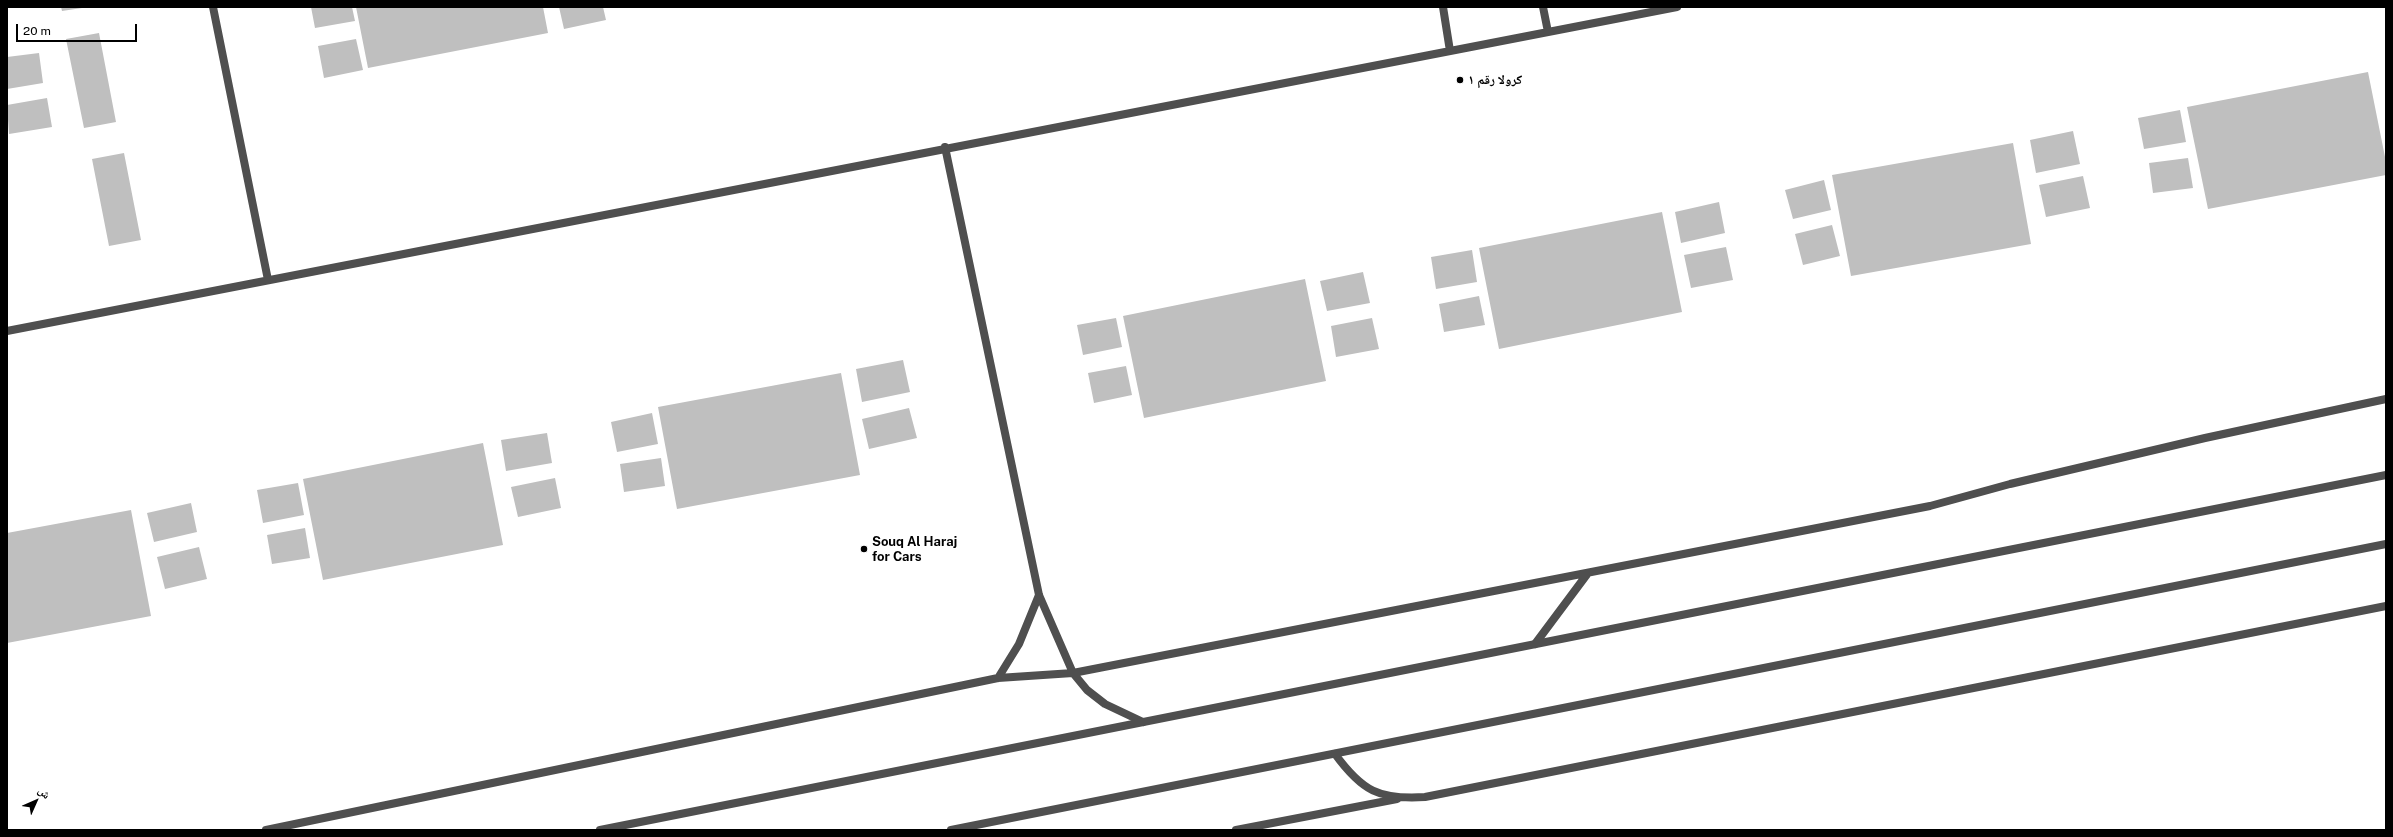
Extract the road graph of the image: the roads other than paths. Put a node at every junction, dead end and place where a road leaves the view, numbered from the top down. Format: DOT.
graph roads {
  1 [pos="213,7"];
  2 [pos="1443,7"];
  3 [pos="1543,7"];
  4 [pos="1677,7"];
  5 [pos="1548,32"];
  6 [pos="1450,51"];
  7 [pos="945,147"];
  8 [pos="268,280"];
  9 [pos="7,331"];
  10 [pos="2386,399"];
  11 [pos="2386,476"];
  12 [pos="2386,544"];
  13 [pos="1588,573"];
  14 [pos="1039,595"];
  15 [pos="2386,606"];
  16 [pos="1535,644"];
  17 [pos="1073,673"];
  18 [pos="998,678"];
  19 [pos="1143,722"];
  20 [pos="1335,754"];
  21 [pos="1398,798"];
  22 [pos="266,830"];
  23 [pos="600,830"];
  24 [pos="951,830"];
  25 [pos="1236,830"];
  1 -- 8 [label="street"];
  2 -- 6 [label="street"];
  3 -- 5 [label="street"];
  4 -- 5 [label="street"];
  5 -- 6 [label="street"];
  6 -- 7 [label="street"];
  7 -- 8 [label="street"];
  7 -- 14 [label="street"];
  8 -- 9 [label="street"];
  10 -- 13 [label="street"];
  11 -- 16 [label="street"];
  12 -- 20 [label="street"];
  13 -- 16 [label="street"];
  13 -- 17 [label="street"];
  14 -- 17 [label="street"];
  14 -- 18 [label="street"];
  15 -- 21 [label="street"];
  16 -- 19 [label="street"];
  17 -- 18 [label="street"];
  17 -- 19 [label="street"];
  18 -- 22 [label="street"];
  19 -- 23 [label="street"];
  20 -- 21 [label="street"];
  20 -- 24 [label="street"];
  21 -- 25 [label="street"];
}
